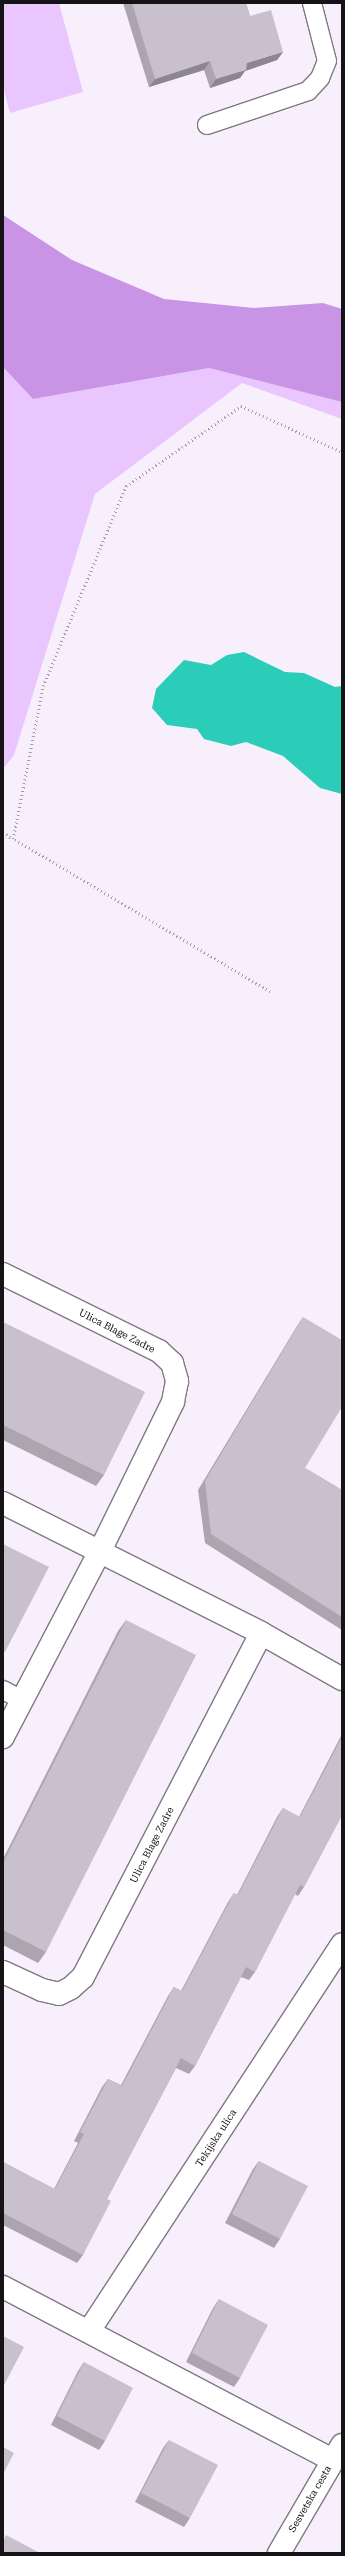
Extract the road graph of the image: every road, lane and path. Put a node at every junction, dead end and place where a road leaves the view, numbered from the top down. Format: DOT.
graph roads {
  1 [pos="312,3"];
  2 [pos="208,125"];
  3 [pos="342,452"];
  4 [pos="3,832"];
  5 [pos="13,839"];
  6 [pos="270,992"];
  7 [pos="3,1274"];
  8 [pos="3,1503"];
  9 [pos="99,1553"];
  10 [pos="261,1633"];
  11 [pos="342,1679"];
  12 [pos="3,1690"];
  13 [pos="22,1700"];
  14 [pos="3,1737"];
  15 [pos="342,1944"];
  16 [pos="3,1972"];
  17 [pos="3,2287"];
  18 [pos="90,2331"];
  19 [pos="338,2452"];
  20 [pos="279,2553"];
  1 -- 2 [label="lane"];
  3 -- 5 [label="path"];
  4 -- 5 [label="path"];
  5 -- 6 [label="path"];
  7 -- 9 [label="street, Ulica Blage Zadre"];
  8 -- 9 [label="street"];
  9 -- 10 [label="street"];
  9 -- 13 [label="street, Ulica Blage Zadre"];
  10 -- 11 [label="street"];
  10 -- 16 [label="street, Ulica Blage Zadre"];
  12 -- 13 [label="lane"];
  13 -- 14 [label="street, Ulica Blage Zadre"];
  15 -- 18 [label="street, Tekijska ulica"];
  17 -- 18 [label="street"];
  18 -- 19 [label="street"];
  19 -- 20 [label="street, Sesvetska cesta"];
}
